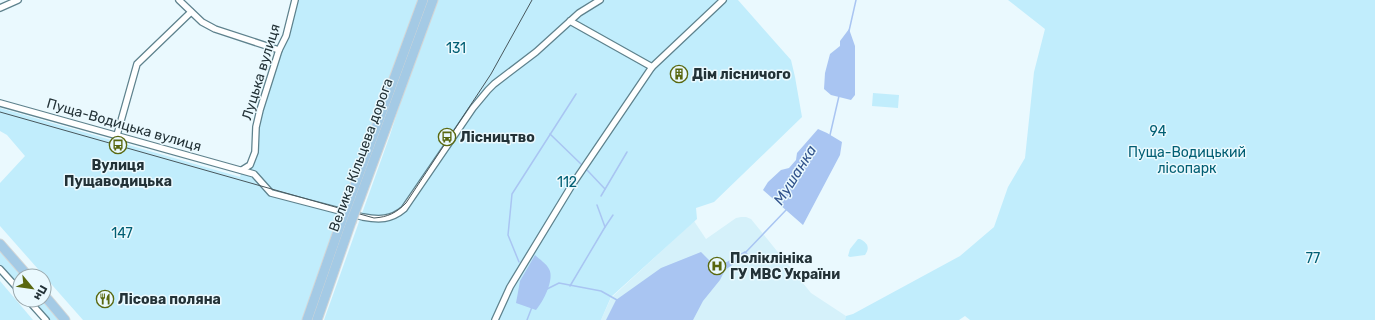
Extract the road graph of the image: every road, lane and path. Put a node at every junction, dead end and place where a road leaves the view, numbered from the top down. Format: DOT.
graph roads {
  1 [pos="18,0"];
  2 [pos="179,0"];
  3 [pos="295,0"];
  4 [pos="422,0"];
  5 [pos="433,0"];
  6 [pos="600,0"];
  7 [pos="723,0"];
  8 [pos="0,8"];
  9 [pos="191,12"];
  10 [pos="570,21"];
  11 [pos="279,50"];
  12 [pos="652,67"];
  13 [pos="0,103"];
  14 [pos="117,135"];
  15 [pos="242,170"];
  16 [pos="355,197"];
  17 [pos="347,221"];
  18 [pos="0,244"];
  19 [pos="21,268"];
  20 [pos="0,269"];
  21 [pos="12,282"];
  22 [pos="52,305"];
  23 [pos="35,308"];
  24 [pos="46,320"];
  25 [pos="65,320"];
  26 [pos="307,320"];
  27 [pos="317,320"];
  28 [pos="495,320"];
  1 -- 8 [label="street"];
  2 -- 9 [label="street"];
  3 -- 11 [label="street, Луцька вулиця"];
  4 -- 16 [label="main road, Велика Кільцева дорога"];
  5 -- 16 [label="main road, Велика Кільцева дорога"];
  6 -- 10 [label="street, Пуща-Водицька вулиця"];
  7 -- 12 [label="street"];
  9 -- 11 [label="street"];
  9 -- 14 [label="street"];
  10 -- 12 [label="street"];
  10 -- 15 [label="street, Пуща-Водицька вулиця"];
  11 -- 15 [label="street, Луцька вулиця"];
  12 -- 28 [label="street"];
  13 -- 14 [label="street, Пуща-Водицька вулиця"];
  14 -- 15 [label="street, Пуща-Водицька вулиця"];
  16 -- 17 [label="main road, Велика Кільцева дорога, bridge"];
  17 -- 26 [label="main road, Велика Кільцева дорога"];
  17 -- 27 [label="main road, Велика Кільцева дорога"];
  18 -- 19 [label="main road"];
  20 -- 21 [label="street"];
  22 -- 25 [label="main road"];
  23 -- 24 [label="street"];
}
